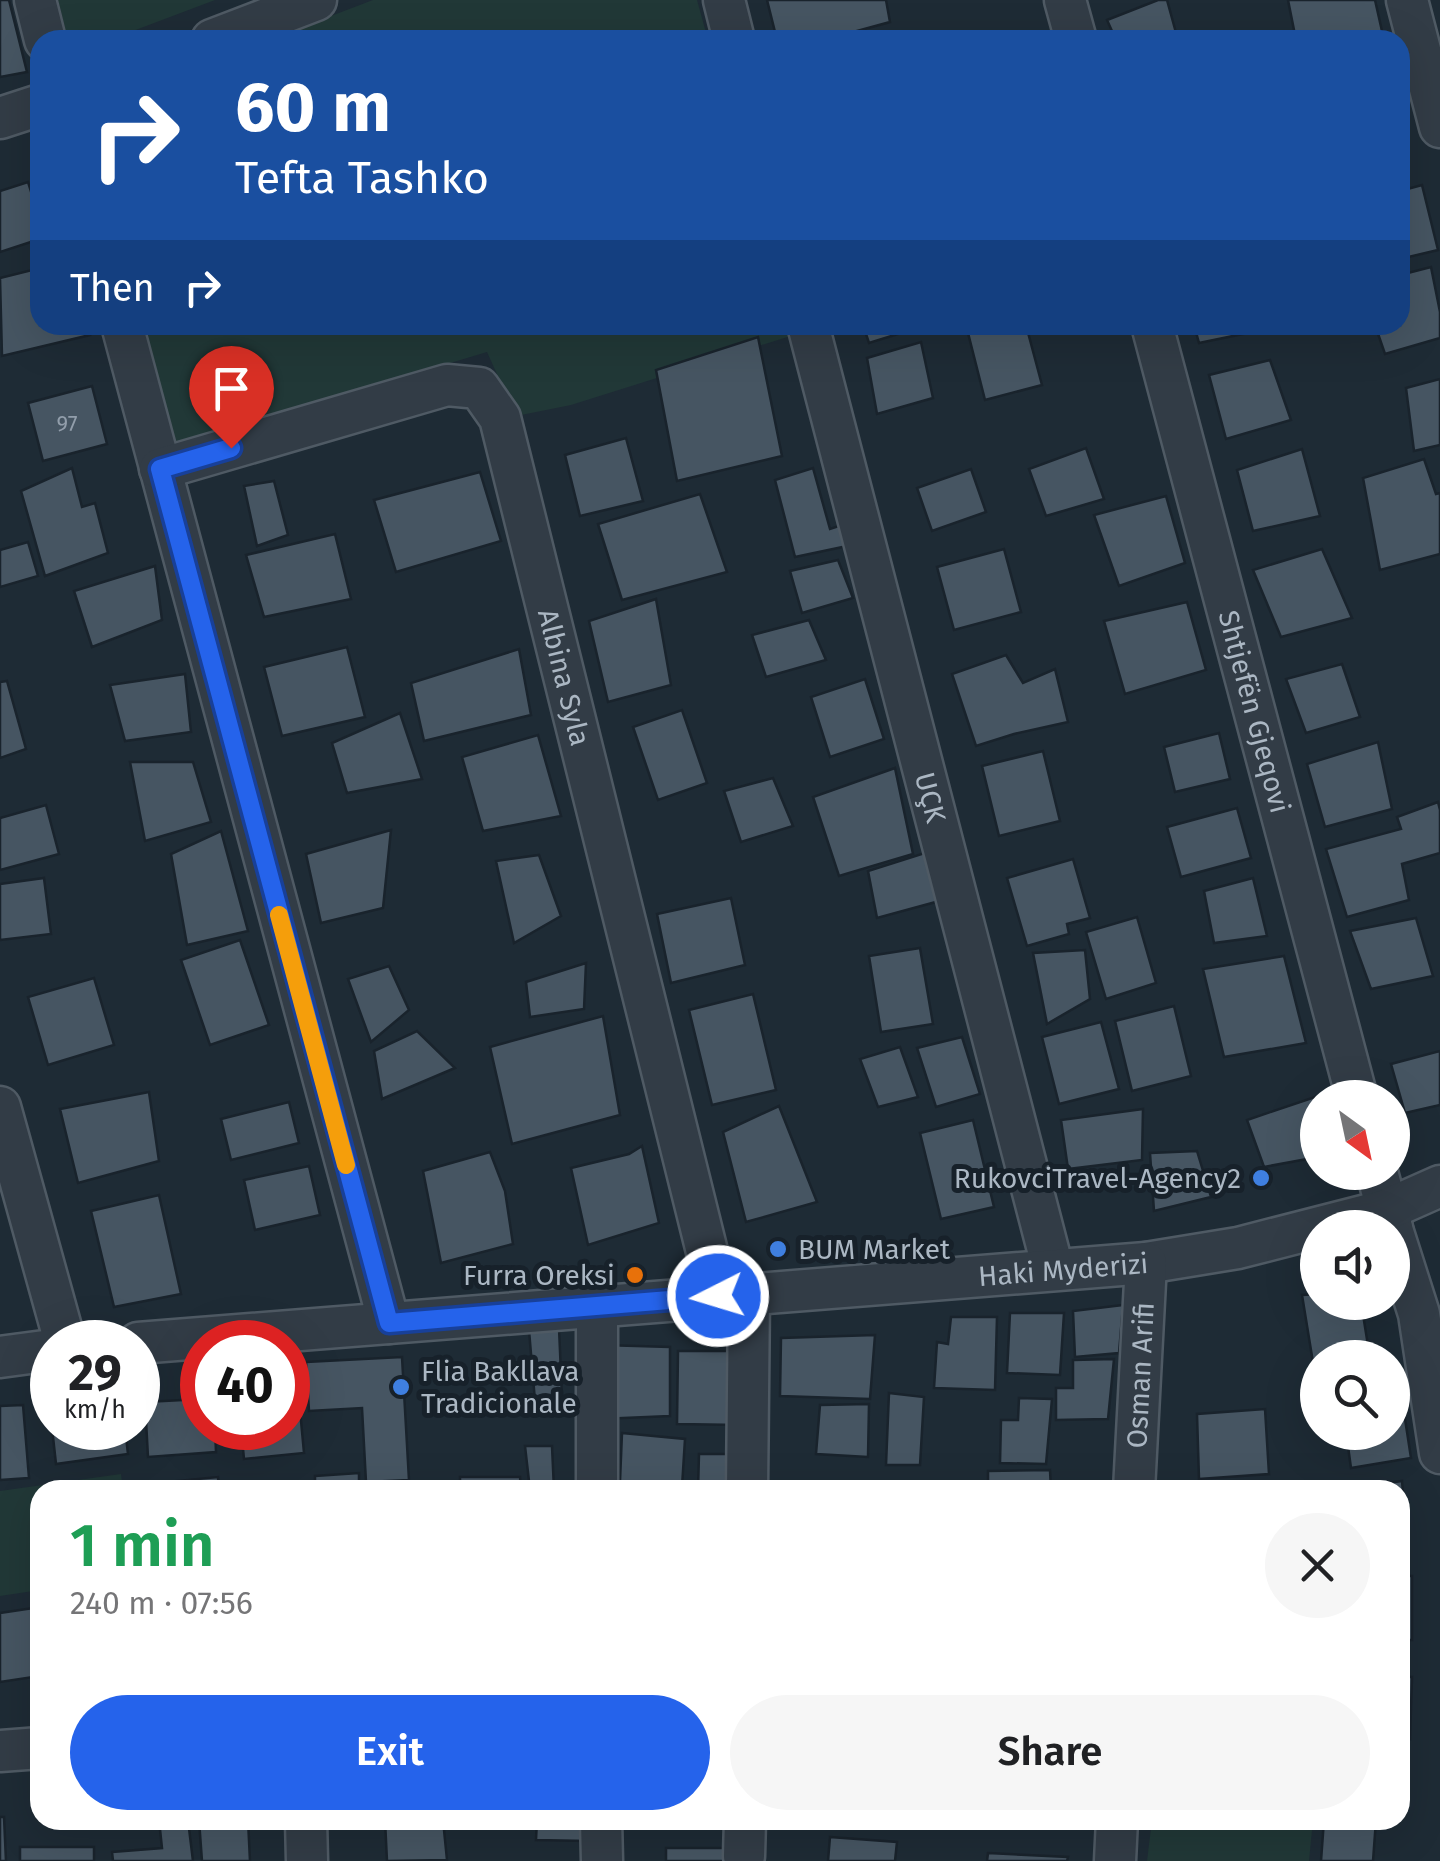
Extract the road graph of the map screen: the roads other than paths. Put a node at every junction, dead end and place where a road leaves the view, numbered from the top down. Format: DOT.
graph roads {
  1 [pos="34,0"];
  2 [pos="316,0"];
  3 [pos="724,0"];
  4 [pos="1066,0"];
  5 [pos="1407,0"];
  6 [pos="42,30"];
  7 [pos="238,30"];
  8 [pos="732,30"];
  9 [pos="1074,30"];
  10 [pos="30,108"];
  11 [pos="0,118"];
  12 [pos="1440,126"];
  13 [pos="125,335"];
  14 [pos="811,335"];
  15 [pos="1155,335"];
  16 [pos="160,469"];
  17 [pos="1352,1080"];
  18 [pos="0,1107"];
  19 [pos="1440,1186"];
  20 [pos="1387,1210"];
  21 [pos="1300,1232"];
  22 [pos="1146,1263"];
  23 [pos="1053,1269"];
  24 [pos="1410,1285"];
  25 [pos="733,1295"];
  26 [pos="597,1307"];
  27 [pos="59,1320"];
  28 [pos="389,1323"];
  29 [pos="160,1341"];
  30 [pos="30,1353"];
  31 [pos="0,1357"];
  32 [pos="1440,1453"];
  33 [pos="597,1480"];
  34 [pos="746,1480"];
  35 [pos="1135,1480"];
  36 [pos="30,1749"];
  37 [pos="0,1751"];
  38 [pos="306,1830"];
  39 [pos="601,1830"];
  40 [pos="1118,1830"];
  41 [pos="307,1861"];
  42 [pos="602,1861"];
  43 [pos="1116,1861"];
  1 -- 6 [label="street"];
  2 -- 7 [label="street"];
  3 -- 8 [label="street"];
  4 -- 9 [label="street"];
  5 -- 12 [label="street"];
  10 -- 11 [label="street"];
  13 -- 16 [label="street"];
  14 -- 23 [label="street, UÇK"];
  15 -- 17 [label="street, Shtjefën Gjeqovi"];
  16 -- 25 [label="street, Albina Syla"];
  16 -- 28 [label="street"];
  18 -- 27 [label="street"];
  19 -- 20 [label="street, Haki Myderizi"];
  21 -- 22 [label="street, Haki Myderizi"];
  22 -- 23 [label="street, Haki Myderizi"];
  22 -- 35 [label="street, Osman Arifi"];
  23 -- 25 [label="street, Haki Myderizi"];
  24 -- 32 [label="street"];
  25 -- 26 [label="street, Haki Myderizi"];
  25 -- 34 [label="street, Albina Syla"];
  26 -- 28 [label="street, Haki Myderizi"];
  26 -- 33 [label="street"];
  28 -- 29 [label="street, Haki Myderizi"];
  30 -- 31 [label="street"];
  36 -- 37 [label="street"];
  38 -- 41 [label="street"];
  39 -- 42 [label="street"];
  40 -- 43 [label="street"];
}
